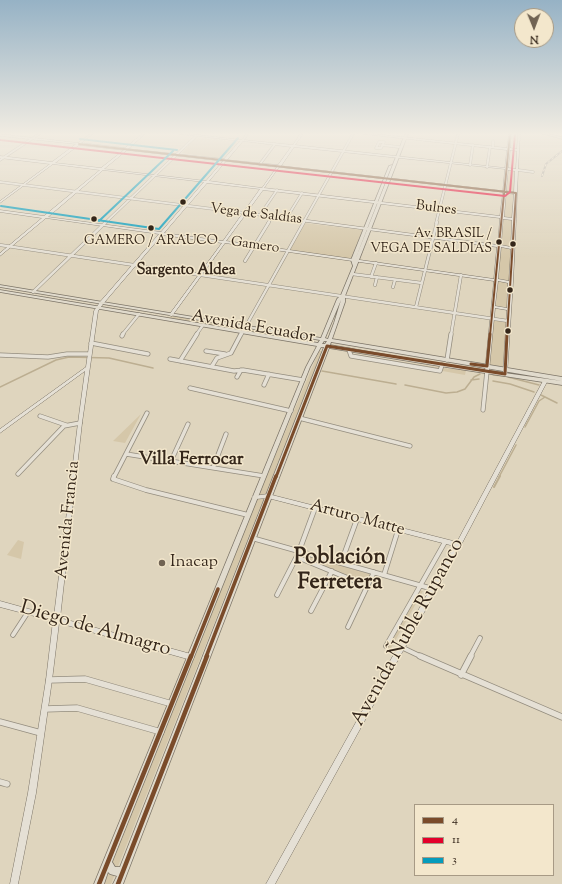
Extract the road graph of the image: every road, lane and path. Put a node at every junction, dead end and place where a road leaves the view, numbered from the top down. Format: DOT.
graph roads {
  1 [pos="36,175"];
  2 [pos="95,175"];
  3 [pos="154,175"];
  4 [pos="156,175"];
  5 [pos="213,175"];
  6 [pos="272,175"];
  7 [pos="330,175"];
  8 [pos="362,175"];
  9 [pos="448,175"];
  10 [pos="506,175"];
  11 [pos="518,175"];
  12 [pos="388,178"];
  13 [pos="506,180"];
  14 [pos="517,181"];
  15 [pos="0,182"];
  16 [pos="207,182"];
  17 [pos="23,185"];
  18 [pos="446,185"];
  19 [pos="263,188"];
  20 [pos="277,190"];
  21 [pos="505,191"];
  22 [pos="76,192"];
  23 [pos="302,193"];
  24 [pos="516,193"];
  25 [pos="319,195"];
  26 [pos="130,198"];
  27 [pos="0,202"];
  28 [pos="378,202"];
  29 [pos="186,206"];
  30 [pos="440,210"];
  31 [pos="0,211"];
  32 [pos="245,213"];
  33 [pos="260,215"];
  34 [pos="45,217"];
  35 [pos="272,217"];
  36 [pos="502,217"];
  37 [pos="515,218"];
  38 [pos="286,219"];
  39 [pos="304,221"];
  40 [pos="102,225"];
  41 [pos="368,229"];
  42 [pos="161,234"];
  43 [pos="433,238"];
  44 [pos="224,242"];
  45 [pos="0,245"];
  46 [pos="10,246"];
  47 [pos="254,246"];
  48 [pos="499,246"];
  49 [pos="513,248"];
  50 [pos="288,251"];
  51 [pos="0,255"];
  52 [pos="71,255"];
  53 [pos="356,260"];
  54 [pos="245,261"];
  55 [pos="376,263"];
  56 [pos="134,265"];
  57 [pos="425,270"];
  58 [pos="352,274"];
  59 [pos="200,275"];
  60 [pos="461,275"];
  61 [pos="371,277"];
  62 [pos="377,277"];
  63 [pos="395,280"];
  64 [pos="496,280"];
  65 [pos="511,282"];
  66 [pos="422,283"];
  67 [pos="268,285"];
  68 [pos="375,285"];
  69 [pos="0,286"];
  70 [pos="393,287"];
  71 [pos="0,291"];
  72 [pos="33,292"];
  73 [pos="22,295"];
  74 [pos="343,296"];
  75 [pos="99,305"];
  76 [pos="416,307"];
  77 [pos="493,307"];
  78 [pos="509,309"];
  79 [pos="455,313"];
  80 [pos="139,314"];
  81 [pos="171,315"];
  82 [pos="162,318"];
  83 [pos="492,319"];
  84 [pos="508,321"];
  85 [pos="203,325"];
  86 [pos="244,329"];
  87 [pos="122,336"];
  88 [pos="321,342"];
  89 [pos="91,343"];
  90 [pos="328,344"];
  91 [pos="206,351"];
  92 [pos="148,354"];
  93 [pos="227,354"];
  94 [pos="0,355"];
  95 [pos="89,356"];
  96 [pos="170,359"];
  97 [pos="447,360"];
  98 [pos="180,361"];
  99 [pos="212,366"];
  100 [pos="87,368"];
  101 [pos="487,369"];
  102 [pos="241,370"];
  103 [pos="505,371"];
  104 [pos="269,374"];
  105 [pos="237,377"];
  106 [pos="562,379"];
  107 [pos="303,380"];
  108 [pos="546,380"];
  109 [pos="562,383"];
  110 [pos="264,384"];
  111 [pos="190,388"];
  112 [pos="483,410"];
  113 [pos="290,411"];
  114 [pos="147,413"];
  115 [pos="40,416"];
  116 [pos="299,418"];
  117 [pos="80,424"];
  118 [pos="188,424"];
  119 [pos="66,425"];
  120 [pos="0,431"];
  121 [pos="226,434"];
  122 [pos="410,446"];
  123 [pos="126,454"];
  124 [pos="171,461"];
  125 [pos="212,468"];
  126 [pos="18,474"];
  127 [pos="264,476"];
  128 [pos="268,496"];
  129 [pos="255,497"];
  130 [pos="315,508"];
  131 [pos="249,512"];
  132 [pos="262,512"];
  133 [pos="357,519"];
  134 [pos="398,530"];
  135 [pos="252,538"];
  136 [pos="446,542"];
  137 [pos="458,545"];
  138 [pos="299,551"];
  139 [pos="297,557"];
  140 [pos="341,563"];
  141 [pos="332,571"];
  142 [pos="374,572"];
  143 [pos="384,575"];
  144 [pos="367,586"];
  145 [pos="420,586"];
  146 [pos="433,589"];
  147 [pos="277,594"];
  148 [pos="0,604"];
  149 [pos="311,611"];
  150 [pos="28,612"];
  151 [pos="58,621"];
  152 [pos="348,627"];
  153 [pos="13,635"];
  154 [pos="480,638"];
  155 [pos="386,646"];
  156 [pos="401,646"];
  157 [pos="191,657"];
  158 [pos="461,675"];
  159 [pos="49,680"];
  160 [pos="172,704"];
  161 [pos="45,709"];
  162 [pos="562,717"];
  163 [pos="0,722"];
  164 [pos="161,732"];
  165 [pos="41,733"];
  166 [pos="0,782"];
  167 [pos="7,784"];
  168 [pos="108,864"];
  169 [pos="123,872"];
  170 [pos="14,884"];
  171 [pos="99,884"];
  172 [pos="118,884"];
  173 [pos="270,884"];
  1 -- 17 [label="street"];
  2 -- 22 [label="street"];
  3 -- 26 [label="street"];
  4 -- 16 [label="street, Bulnes"];
  5 -- 16 [label="street"];
  6 -- 19 [label="street"];
  7 -- 25 [label="street"];
  8 -- 12 [label="street"];
  9 -- 18 [label="street"];
  10 -- 13 [label="street"];
  11 -- 14 [label="street"];
  12 -- 18 [label="street"];
  12 -- 28 [label="main road"];
  13 -- 14 [label="street"];
  13 -- 21 [label="street"];
  14 -- 24 [label="street"];
  15 -- 17 [label="street, Vega de Saldías"];
  16 -- 19 [label="street, Bulnes"];
  16 -- 29 [label="street"];
  17 -- 22 [label="street, Vega de Saldías"];
  17 -- 27 [label="street"];
  18 -- 21 [label="street"];
  18 -- 30 [label="street"];
  19 -- 20 [label="street, Bulnes"];
  19 -- 32 [label="street"];
  20 -- 23 [label="street, Bulnes"];
  20 -- 33 [label="street"];
  21 -- 24 [label="street"];
  21 -- 36 [label="street"];
  22 -- 26 [label="street, Vega de Saldías"];
  22 -- 34 [label="street"];
  23 -- 25 [label="street, Bulnes"];
  23 -- 38 [label="street"];
  24 -- 37 [label="street"];
  25 -- 28 [label="street, Bulnes"];
  25 -- 39 [label="street"];
  26 -- 29 [label="street, Vega de Saldías"];
  26 -- 40 [label="street"];
  28 -- 30 [label="street, Bulnes"];
  28 -- 41 [label="main road"];
  29 -- 32 [label="street, Vega de Saldías"];
  29 -- 42 [label="street"];
  30 -- 36 [label="street, Bulnes"];
  30 -- 43 [label="street"];
  31 -- 34 [label="street, Gamero"];
  32 -- 33 [label="street, Vega de Saldías"];
  32 -- 44 [label="street"];
  33 -- 35 [label="street, Vega de Saldías"];
  34 -- 40 [label="street, Gamero"];
  34 -- 46 [label="street"];
  35 -- 38 [label="street, Vega de Saldías"];
  35 -- 47 [label="street"];
  36 -- 37 [label="street, Bulnes"];
  36 -- 48 [label="street"];
  37 -- 49 [label="street"];
  38 -- 39 [label="street, Vega de Saldías"];
  39 -- 41 [label="street, Vega de Saldías"];
  39 -- 50 [label="street"];
  40 -- 42 [label="street, Gamero"];
  40 -- 52 [label="street"];
  41 -- 43 [label="street, Vega de Saldías"];
  41 -- 53 [label="main road"];
  42 -- 44 [label="street, Gamero"];
  42 -- 56 [label="street"];
  43 -- 48 [label="street, Vega de Saldías"];
  43 -- 57 [label="street"];
  44 -- 47 [label="street, Gamero"];
  44 -- 59 [label="street"];
  45 -- 46 [label="street"];
  46 -- 51 [label="street"];
  46 -- 52 [label="street"];
  47 -- 50 [label="street, Gamero"];
  47 -- 54 [label="street"];
  48 -- 49 [label="street, Vega de Saldías"];
  48 -- 64 [label="street"];
  49 -- 65 [label="street"];
  50 -- 53 [label="street, Gamero"];
  50 -- 67 [label="street"];
  52 -- 56 [label="street"];
  52 -- 72 [label="street"];
  53 -- 55 [label="street, Gamero"];
  53 -- 58 [label="main road"];
  55 -- 57 [label="street, Gamero"];
  55 -- 61 [label="street"];
  56 -- 59 [label="street"];
  56 -- 75 [label="street"];
  57 -- 60 [label="street, Gamero"];
  57 -- 66 [label="street"];
  58 -- 61 [label="street"];
  58 -- 74 [label="main road"];
  59 -- 67 [label="street"];
  59 -- 81 [label="street"];
  60 -- 64 [label="street, Gamero"];
  60 -- 79 [label="street"];
  61 -- 62 [label="street"];
  62 -- 63 [label="street"];
  62 -- 68 [label="street"];
  63 -- 66 [label="street"];
  63 -- 70 [label="street"];
  64 -- 65 [label="street, Gamero"];
  64 -- 77 [label="street"];
  65 -- 78 [label="street"];
  66 -- 76 [label="street"];
  67 -- 74 [label="street"];
  67 -- 86 [label="street"];
  69 -- 72 [label="main road, Avenida Ecuador"];
  71 -- 73 [label="main road, Avenida Ecuador"];
  72 -- 73 [label="main road"];
  72 -- 75 [label="main road, Avenida Ecuador"];
  73 -- 75 [label="main road, Avenida Ecuador"];
  74 -- 76 [label="street"];
  74 -- 88 [label="main road"];
  74 -- 90 [label="main road"];
  75 -- 80 [label="main road, Avenida Ecuador"];
  75 -- 81 [label="main road, Avenida Ecuador"];
  75 -- 89 [label="street, Avenida Francia"];
  76 -- 79 [label="street"];
  77 -- 78 [label="street"];
  77 -- 83 [label="street"];
  78 -- 84 [label="street"];
  79 -- 83 [label="street"];
  79 -- 97 [label="street"];
  80 -- 82 [label="main road, Avenida Ecuador"];
  80 -- 87 [label="street"];
  81 -- 82 [label="main road"];
  81 -- 86 [label="main road, Avenida Ecuador"];
  82 -- 85 [label="main road, Avenida Ecuador"];
  83 -- 84 [label="street"];
  83 -- 101 [label="street"];
  84 -- 103 [label="street"];
  85 -- 86 [label="main road, Avenida Ecuador"];
  85 -- 98 [label="street"];
  86 -- 88 [label="main road, Avenida Ecuador"];
  86 -- 93 [label="street"];
  88 -- 90 [label="main road, Avenida Ecuador"];
  88 -- 107 [label="main road"];
  89 -- 92 [label="street"];
  89 -- 95 [label="street, Avenida Francia"];
  90 -- 97 [label="main road, Avenida Ecuador"];
  90 -- 101 [label="main road, Avenida Ecuador"];
  90 -- 116 [label="main road"];
  91 -- 93 [label="street"];
  93 -- 99 [label="street"];
  94 -- 95 [label="street"];
  95 -- 100 [label="street, Avenida Francia"];
  96 -- 98 [label="street"];
  97 -- 101 [label="main road, Avenida Ecuador"];
  98 -- 99 [label="street"];
  99 -- 102 [label="street"];
  100 -- 117 [label="street, Avenida Francia"];
  100 -- 120 [label="street"];
  101 -- 103 [label="main road, Avenida Ecuador"];
  101 -- 112 [label="street"];
  102 -- 104 [label="street"];
  102 -- 105 [label="street"];
  103 -- 106 [label="main road"];
  103 -- 108 [label="main road"];
  104 -- 107 [label="street"];
  104 -- 110 [label="street"];
  107 -- 113 [label="main road"];
  108 -- 109 [label="main road"];
  108 -- 137 [label="street, Avenida Ñuble Rupanco"];
  111 -- 113 [label="street"];
  113 -- 127 [label="main road"];
  114 -- 123 [label="street"];
  115 -- 119 [label="street"];
  116 -- 122 [label="street"];
  116 -- 128 [label="main road"];
  117 -- 119 [label="street"];
  117 -- 151 [label="street, Avenida Francia"];
  118 -- 124 [label="street"];
  119 -- 126 [label="street"];
  121 -- 125 [label="street"];
  123 -- 124 [label="street"];
  123 -- 131 [label="street"];
  124 -- 125 [label="street"];
  125 -- 127 [label="street"];
  127 -- 129 [label="main road"];
  128 -- 129 [label="street, Arturo Matte"];
  128 -- 130 [label="street, Arturo Matte"];
  128 -- 132 [label="main road"];
  129 -- 131 [label="main road"];
  130 -- 133 [label="street, Arturo Matte"];
  130 -- 138 [label="street"];
  131 -- 132 [label="main road"];
  131 -- 157 [label="main road"];
  132 -- 135 [label="main road"];
  133 -- 134 [label="street, Arturo Matte"];
  133 -- 140 [label="street"];
  134 -- 136 [label="street, Arturo Matte"];
  134 -- 143 [label="street"];
  135 -- 138 [label="street"];
  135 -- 169 [label="main road"];
  136 -- 137 [label="street, Arturo Matte"];
  136 -- 145 [label="street, Avenida Ñuble Rupanco"];
  137 -- 146 [label="street, Avenida Ñuble Rupanco"];
  138 -- 139 [label="street"];
  138 -- 140 [label="street"];
  139 -- 141 [label="street"];
  139 -- 147 [label="street"];
  140 -- 142 [label="street"];
  141 -- 144 [label="street"];
  141 -- 149 [label="street"];
  142 -- 143 [label="street"];
  142 -- 144 [label="street"];
  143 -- 145 [label="street"];
  144 -- 152 [label="street"];
  145 -- 146 [label="street"];
  145 -- 155 [label="street, Avenida Ñuble Rupanco"];
  146 -- 156 [label="street, Avenida Ñuble Rupanco"];
  148 -- 150 [label="street, Diego de Almagro"];
  150 -- 151 [label="street, Diego de Almagro"];
  150 -- 153 [label="street"];
  151 -- 157 [label="street, Diego de Almagro"];
  151 -- 159 [label="street, Avenida Francia"];
  154 -- 158 [label="street"];
  156 -- 158 [label="street"];
  156 -- 173 [label="street, Avenida Ñuble Rupanco"];
  157 -- 160 [label="main road"];
  158 -- 162 [label="street"];
  159 -- 160 [label="street"];
  159 -- 161 [label="street, Avenida Francia"];
  160 -- 164 [label="main road"];
  161 -- 164 [label="street"];
  161 -- 165 [label="street, Avenida Francia"];
  163 -- 165 [label="street"];
  164 -- 168 [label="main road"];
  165 -- 170 [label="street, Avenida Francia"];
  166 -- 167 [label="street"];
  168 -- 169 [label="main road"];
  168 -- 171 [label="main road"];
  169 -- 172 [label="main road"];
}
